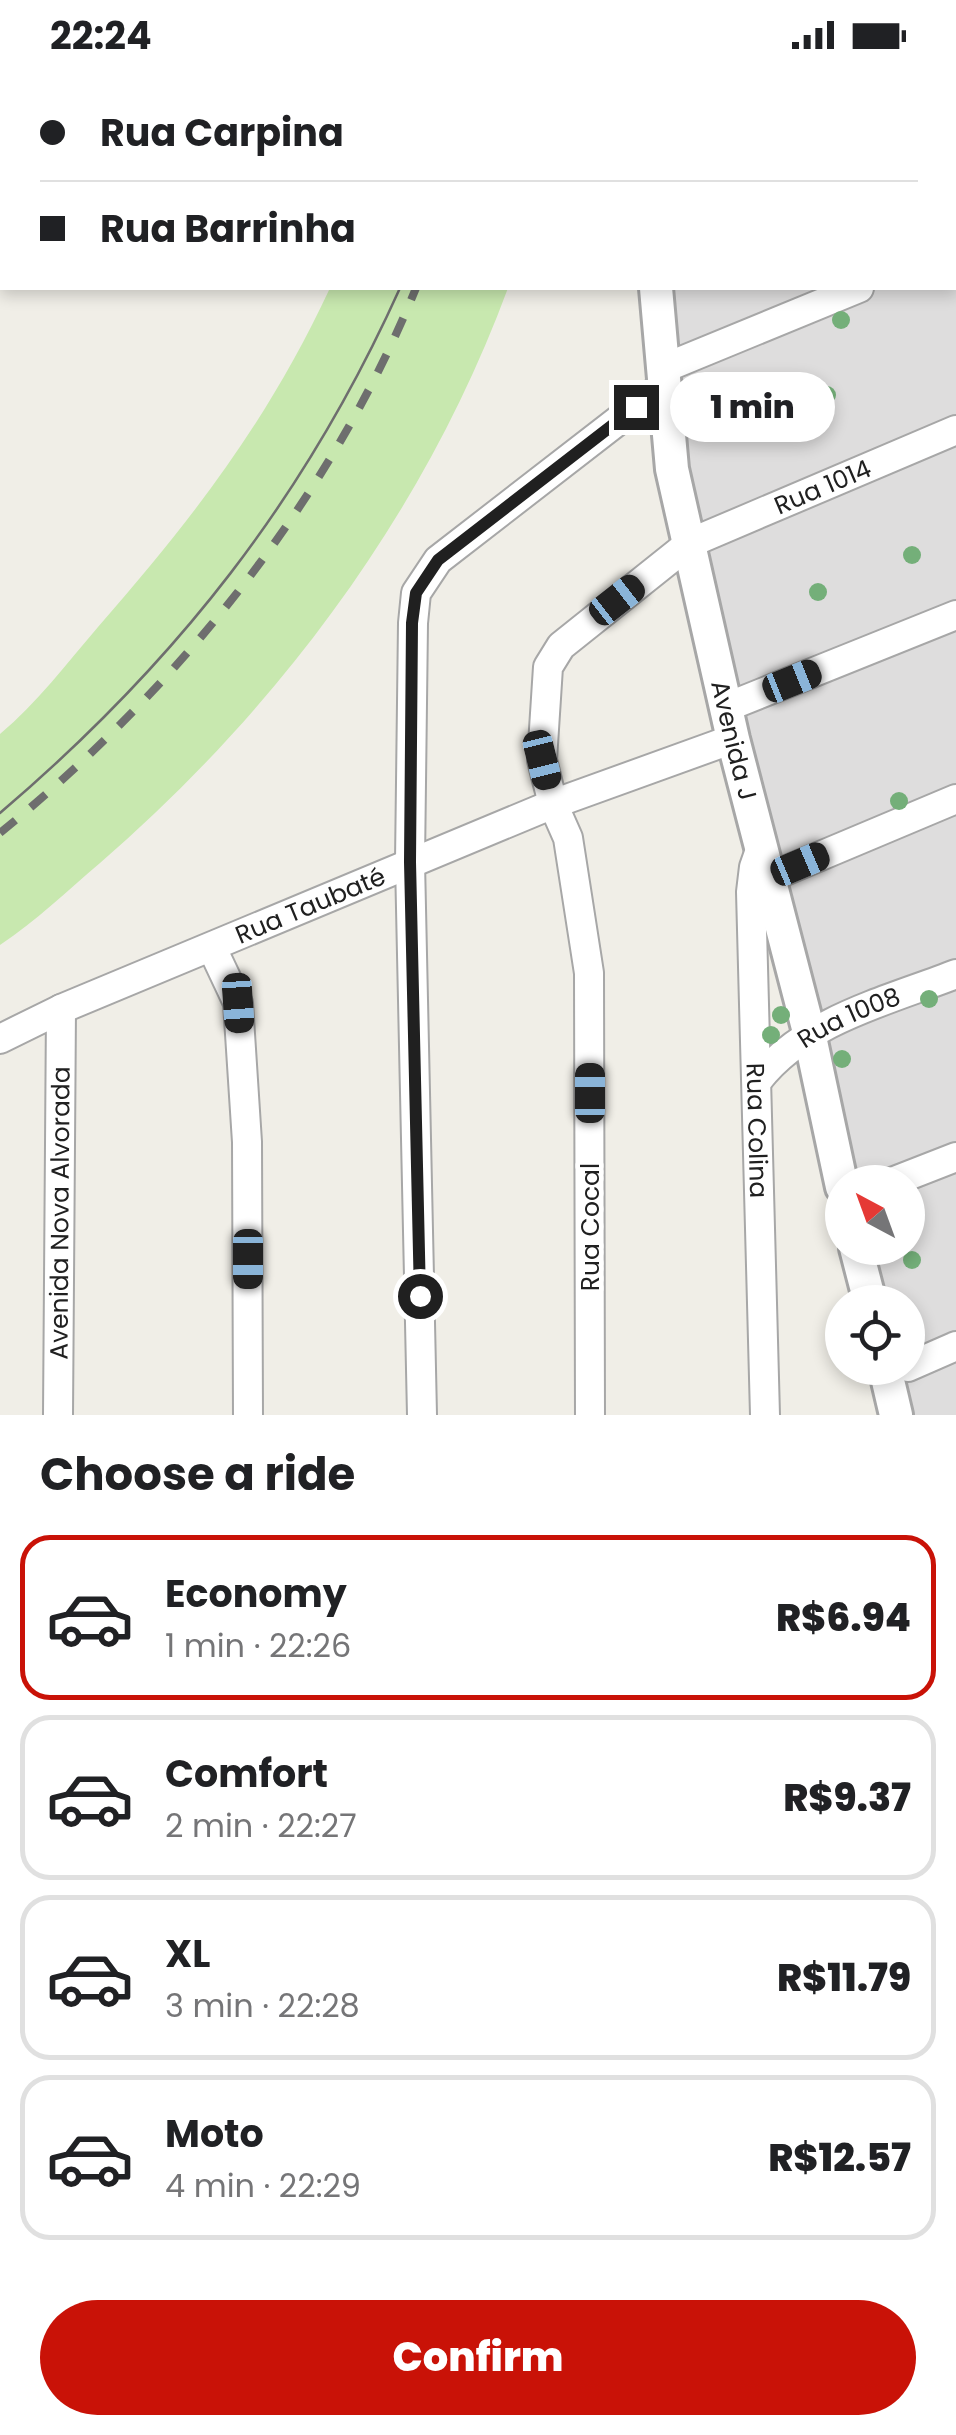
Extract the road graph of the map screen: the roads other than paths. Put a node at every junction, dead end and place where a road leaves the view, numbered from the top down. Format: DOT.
graph roads {
  1 [pos="656,290"];
  2 [pos="855,290"];
  3 [pos="663,377"];
  4 [pos="956,430"];
  5 [pos="690,543"];
  6 [pos="956,616"];
  7 [pos="730,723"];
  8 [pos="956,799"];
  9 [pos="553,804"];
  10 [pos="410,862"];
  11 [pos="765,862"];
  12 [pos="212,948"];
  13 [pos="956,974"];
  14 [pos="61,1009"];
  15 [pos="809,1032"];
  16 [pos="0,1039"];
  17 [pos="758,1080"];
  18 [pos="956,1156"];
  19 [pos="837,1165"];
  20 [pos="925,1169"];
  21 [pos="956,1346"];
  22 [pos="925,1358"];
  23 [pos="896,1385"];
  24 [pos="58,1415"];
  25 [pos="248,1415"];
  26 [pos="422,1415"];
  27 [pos="590,1415"];
  28 [pos="765,1415"];
  29 [pos="896,1415"];
  1 -- 3 [label="street, Avenida J"];
  2 -- 3 [label="street"];
  3 -- 5 [label="street, Avenida J"];
  3 -- 10 [label="street"];
  4 -- 5 [label="street, Rua 1014"];
  5 -- 7 [label="street, Avenida J"];
  5 -- 9 [label="street, Rua 1014"];
  6 -- 7 [label="street, Rua Taubaté"];
  7 -- 9 [label="street, Rua Taubaté"];
  7 -- 11 [label="street, Avenida J"];
  8 -- 11 [label="street"];
  9 -- 10 [label="street, Rua Taubaté"];
  9 -- 27 [label="street, Rua Cocal"];
  10 -- 12 [label="street, Rua Taubaté"];
  10 -- 26 [label="street"];
  11 -- 15 [label="street, Avenida J"];
  11 -- 17 [label="street, Rua Colina"];
  12 -- 14 [label="street, Rua Taubaté"];
  12 -- 25 [label="street"];
  13 -- 15 [label="street, Rua 1008"];
  14 -- 16 [label="street, Rua Taubaté"];
  14 -- 24 [label="street, Avenida Nova Alvorada"];
  15 -- 17 [label="street, Rua 1008"];
  15 -- 19 [label="street, Avenida J"];
  17 -- 28 [label="street, Rua Colina"];
  18 -- 20 [label="street"];
  21 -- 22 [label="street"];
  23 -- 29 [label="street"];
}
